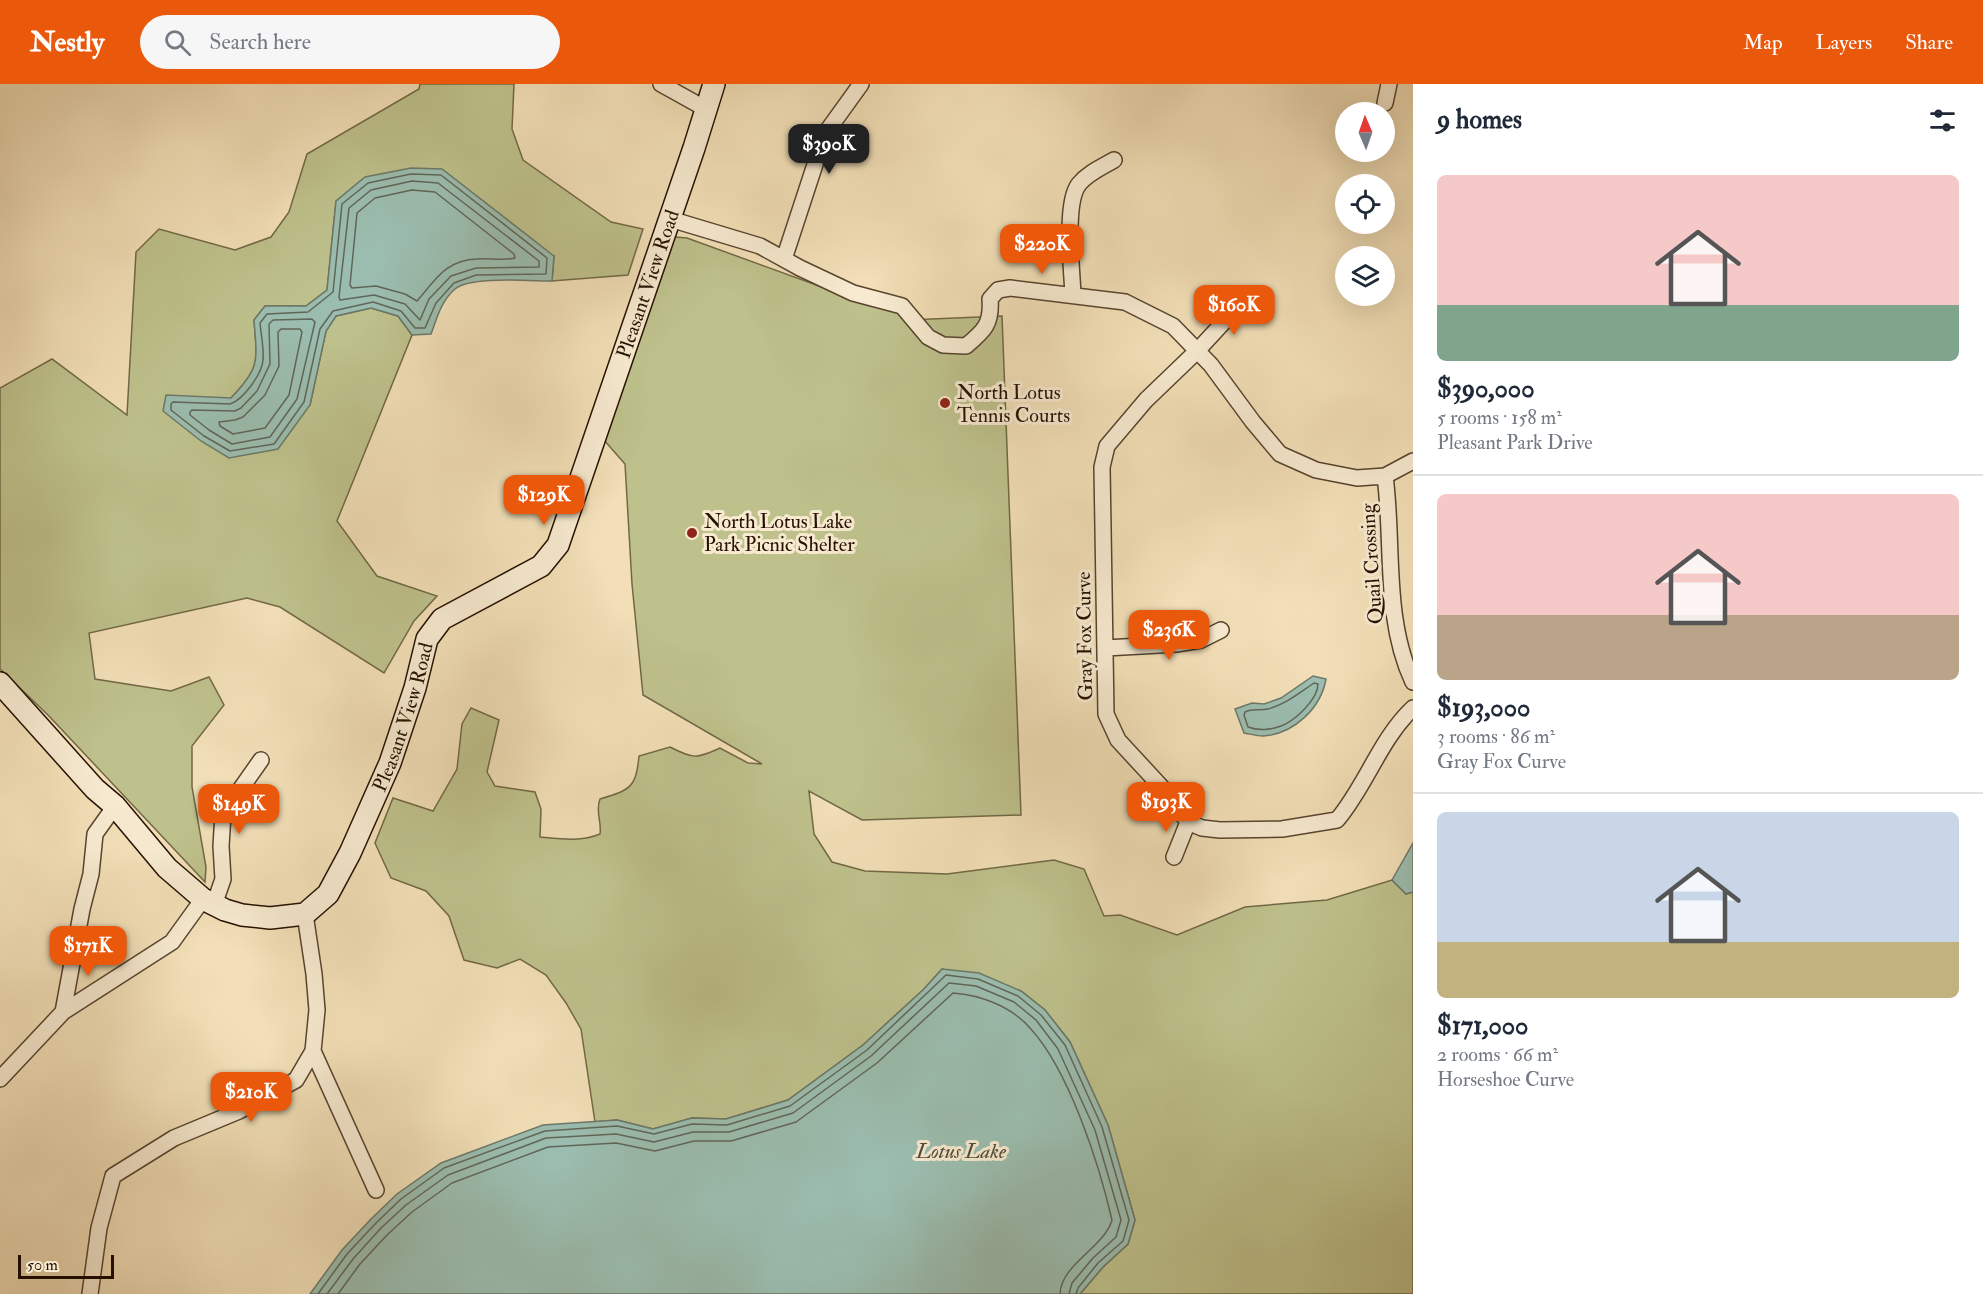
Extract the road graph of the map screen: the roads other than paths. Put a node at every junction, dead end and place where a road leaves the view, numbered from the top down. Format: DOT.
graph roads {
  1 [pos="661,84"];
  2 [pos="714,84"];
  3 [pos="861,84"];
  4 [pos="1389,84"];
  5 [pos="1385,102"];
  6 [pos="706,109"];
  7 [pos="1114,160"];
  8 [pos="670,219"];
  9 [pos="784,259"];
  10 [pos="1073,295"];
  11 [pos="1246,298"];
  12 [pos="1197,351"];
  13 [pos="1413,461"];
  14 [pos="1385,476"];
  15 [pos="1221,630"];
  16 [pos="1106,648"];
  17 [pos="1413,682"];
  18 [pos="0,683"];
  19 [pos="1413,708"];
  20 [pos="261,760"];
  21 [pos="115,806"];
  22 [pos="1188,822"];
  23 [pos="1173,857"];
  24 [pos="208,902"];
  25 [pos="305,914"];
  26 [pos="63,1012"];
  27 [pos="313,1051"];
  28 [pos="0,1079"];
  29 [pos="376,1191"];
  30 [pos="90,1294"];
  1 -- 6 [label="street"];
  2 -- 6 [label="street, Pleasant View Road"];
  3 -- 9 [label="street"];
  4 -- 5 [label="street"];
  6 -- 8 [label="street, Pleasant View Road"];
  7 -- 10 [label="street"];
  8 -- 9 [label="street"];
  8 -- 25 [label="street, Pleasant View Road"];
  9 -- 10 [label="street"];
  10 -- 12 [label="street"];
  11 -- 12 [label="street, Gray Fox Curve"];
  12 -- 14 [label="street"];
  12 -- 16 [label="street, Gray Fox Curve"];
  13 -- 14 [label="street"];
  14 -- 17 [label="street, Quail Crossing"];
  15 -- 16 [label="street"];
  16 -- 22 [label="street, Gray Fox Curve"];
  18 -- 21 [label="street"];
  19 -- 22 [label="street"];
  20 -- 24 [label="street"];
  21 -- 24 [label="street"];
  21 -- 26 [label="street"];
  22 -- 23 [label="street"];
  24 -- 25 [label="street"];
  24 -- 26 [label="street"];
  25 -- 27 [label="street"];
  26 -- 28 [label="street"];
  27 -- 29 [label="street"];
  27 -- 30 [label="street"];
}
